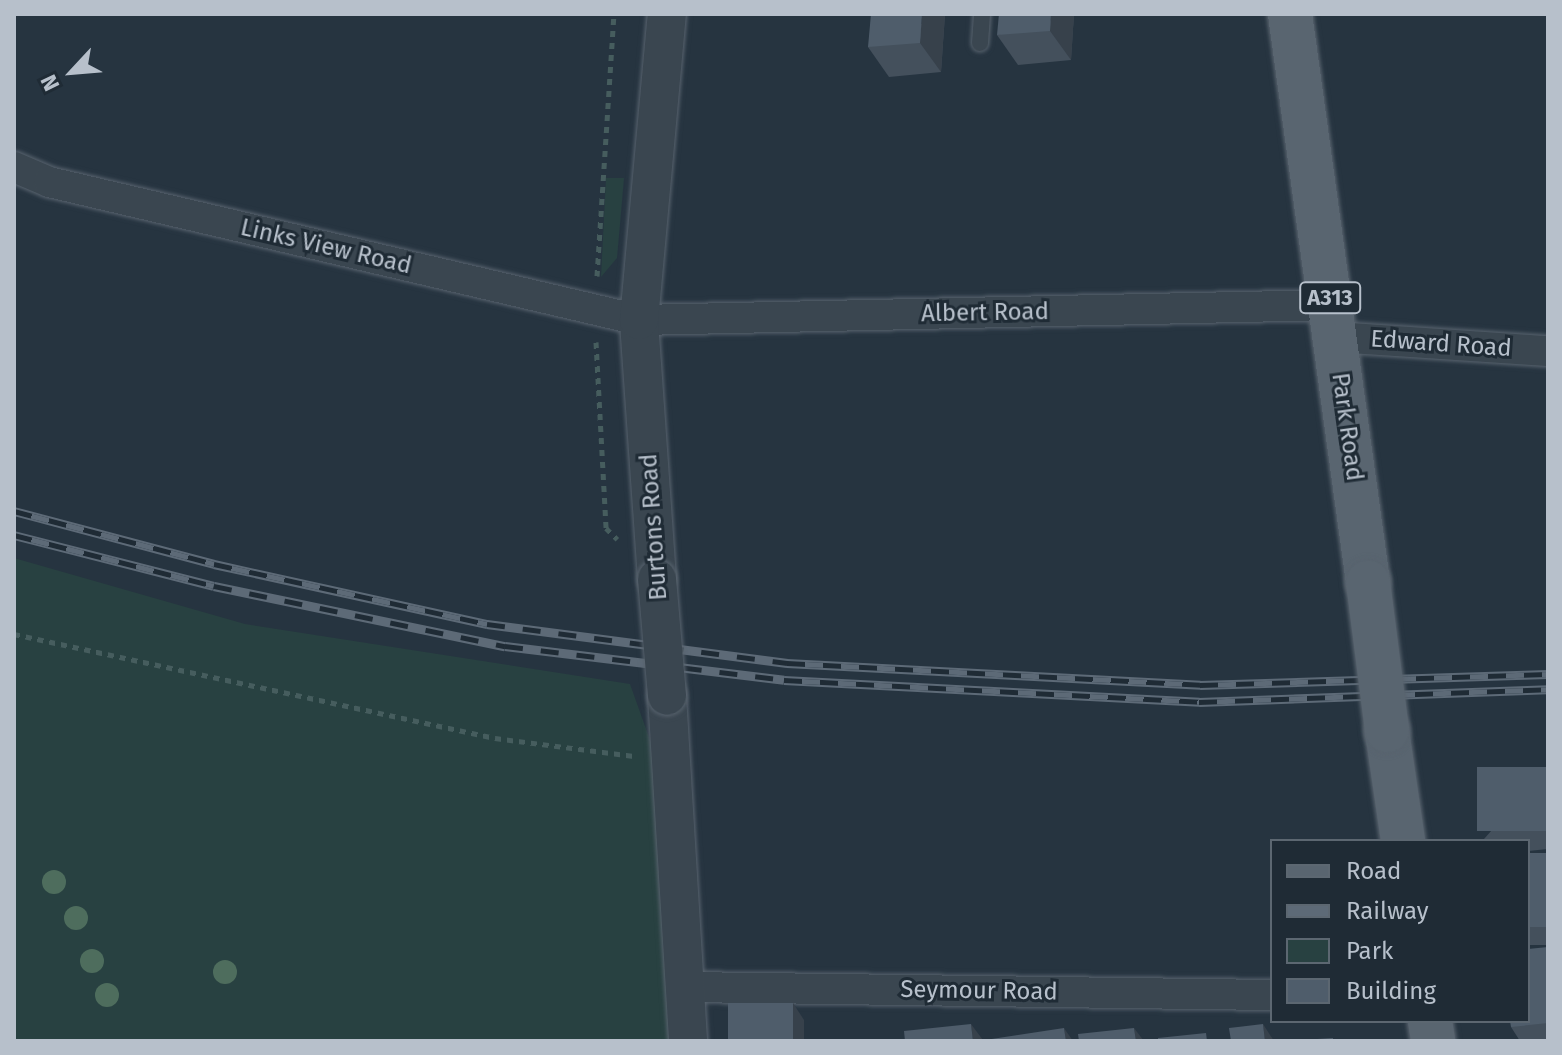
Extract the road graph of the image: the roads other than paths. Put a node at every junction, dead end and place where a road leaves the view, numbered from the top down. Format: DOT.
graph roads {
  1 [pos="667,14"];
  2 [pos="982,14"];
  3 [pos="1290,14"];
  4 [pos="980,43"];
  5 [pos="14,167"];
  6 [pos="639,320"];
  7 [pos="1333,321"];
  8 [pos="1548,351"];
  9 [pos="1403,839"];
  10 [pos="685,987"];
  11 [pos="1270,995"];
  12 [pos="688,1041"];
  1 -- 6 [label="street, Burtons Road"];
  2 -- 4 [label="lane"];
  3 -- 7 [label="main road, Park Road / A313"];
  5 -- 6 [label="street, Links View Road"];
  6 -- 7 [label="street, Albert Road"];
  6 -- 10 [label="street, Burtons Road, bridge"];
  7 -- 8 [label="street, Edward Road"];
  7 -- 9 [label="main road, Park Road / A313, bridge"];
  10 -- 11 [label="street, Seymour Road"];
  10 -- 12 [label="street, Burtons Road"];
}
